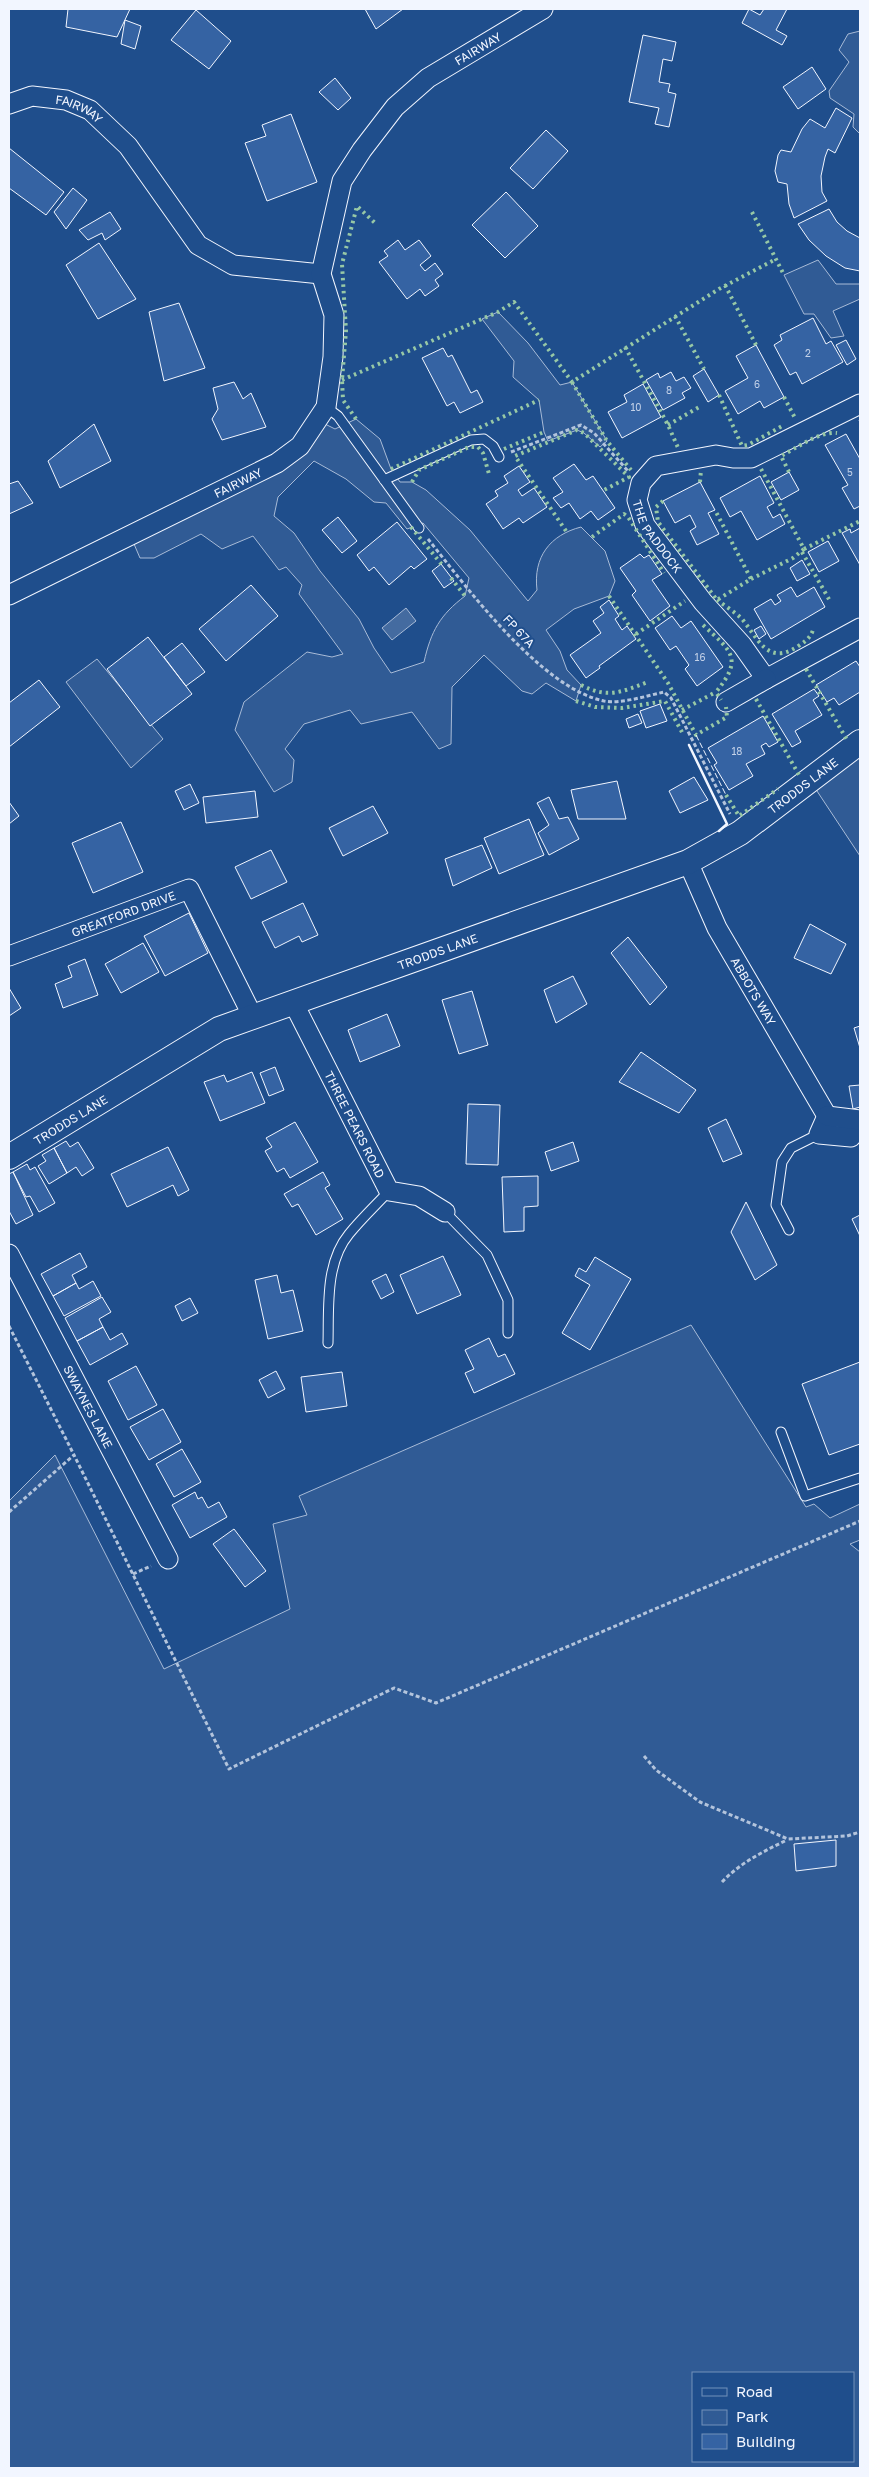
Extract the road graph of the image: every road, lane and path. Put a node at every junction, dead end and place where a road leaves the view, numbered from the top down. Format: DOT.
graph roads {
  1 [pos="543,9"];
  2 [pos="9,104"];
  3 [pos="321,274"];
  4 [pos="860,404"];
  5 [pos="326,407"];
  6 [pos="499,456"];
  7 [pos="384,480"];
  8 [pos="641,483"];
  9 [pos="419,528"];
  10 [pos="9,595"];
  11 [pos="860,628"];
  12 [pos="766,679"];
  13 [pos="726,702"];
  14 [pos="860,742"];
  15 [pos="740,832"];
  16 [pos="688,862"];
  17 [pos="9,956"];
  18 [pos="294,1004"];
  19 [pos="253,1017"];
  20 [pos="827,1116"];
  21 [pos="860,1120"];
  22 [pos="860,1127"];
  23 [pos="819,1134"];
  24 [pos="9,1157"];
  25 [pos="389,1191"];
  26 [pos="445,1212"];
  27 [pos="789,1230"];
  28 [pos="9,1254"];
  29 [pos="9,1326"];
  30 [pos="508,1333"];
  31 [pos="328,1343"];
  32 [pos="781,1432"];
  33 [pos="74,1455"];
  34 [pos="860,1478"];
  35 [pos="9,1512"];
  36 [pos="860,1521"];
  37 [pos="168,1559"];
  38 [pos="644,1756"];
  39 [pos="860,1832"];
  40 [pos="788,1840"];
  41 [pos="722,1882"];
  1 -- 3 [label="street, FAIRWAY"];
  2 -- 3 [label="street, FAIRWAY"];
  3 -- 5 [label="street, FAIRWAY"];
  4 -- 8 [label="street, THE PADDOCK"];
  5 -- 7 [label="lane"];
  5 -- 10 [label="street, FAIRWAY"];
  6 -- 7 [label="lane"];
  6 -- 8 [label="path"];
  7 -- 9 [label="lane"];
  8 -- 12 [label="street, THE PADDOCK"];
  9 -- 15 [label="path, FP 67A"];
  11 -- 12 [label="street"];
  12 -- 13 [label="street"];
  14 -- 15 [label="street, TRODDS LANE"];
  15 -- 16 [label="street, TRODDS LANE"];
  16 -- 18 [label="street, TRODDS LANE"];
  16 -- 20 [label="street, ABBOTS WAY"];
  17 -- 19 [label="street, GREATFORD DRIVE"];
  18 -- 19 [label="street, TRODDS LANE"];
  18 -- 25 [label="street, THREE PEARS ROAD"];
  19 -- 24 [label="street, TRODDS LANE"];
  20 -- 21 [label="street"];
  20 -- 23 [label="street"];
  22 -- 23 [label="street"];
  23 -- 27 [label="lane"];
  25 -- 26 [label="street, THREE PEARS ROAD"];
  25 -- 31 [label="lane"];
  26 -- 30 [label="lane"];
  28 -- 37 [label="street, SWAYNES LANE"];
  29 -- 33 [label="path"];
  32 -- 34 [label="lane"];
  33 -- 35 [label="path"];
  33 -- 36 [label="path"];
  38 -- 40 [label="path"];
  39 -- 40 [label="path"];
  40 -- 41 [label="path"];
}
